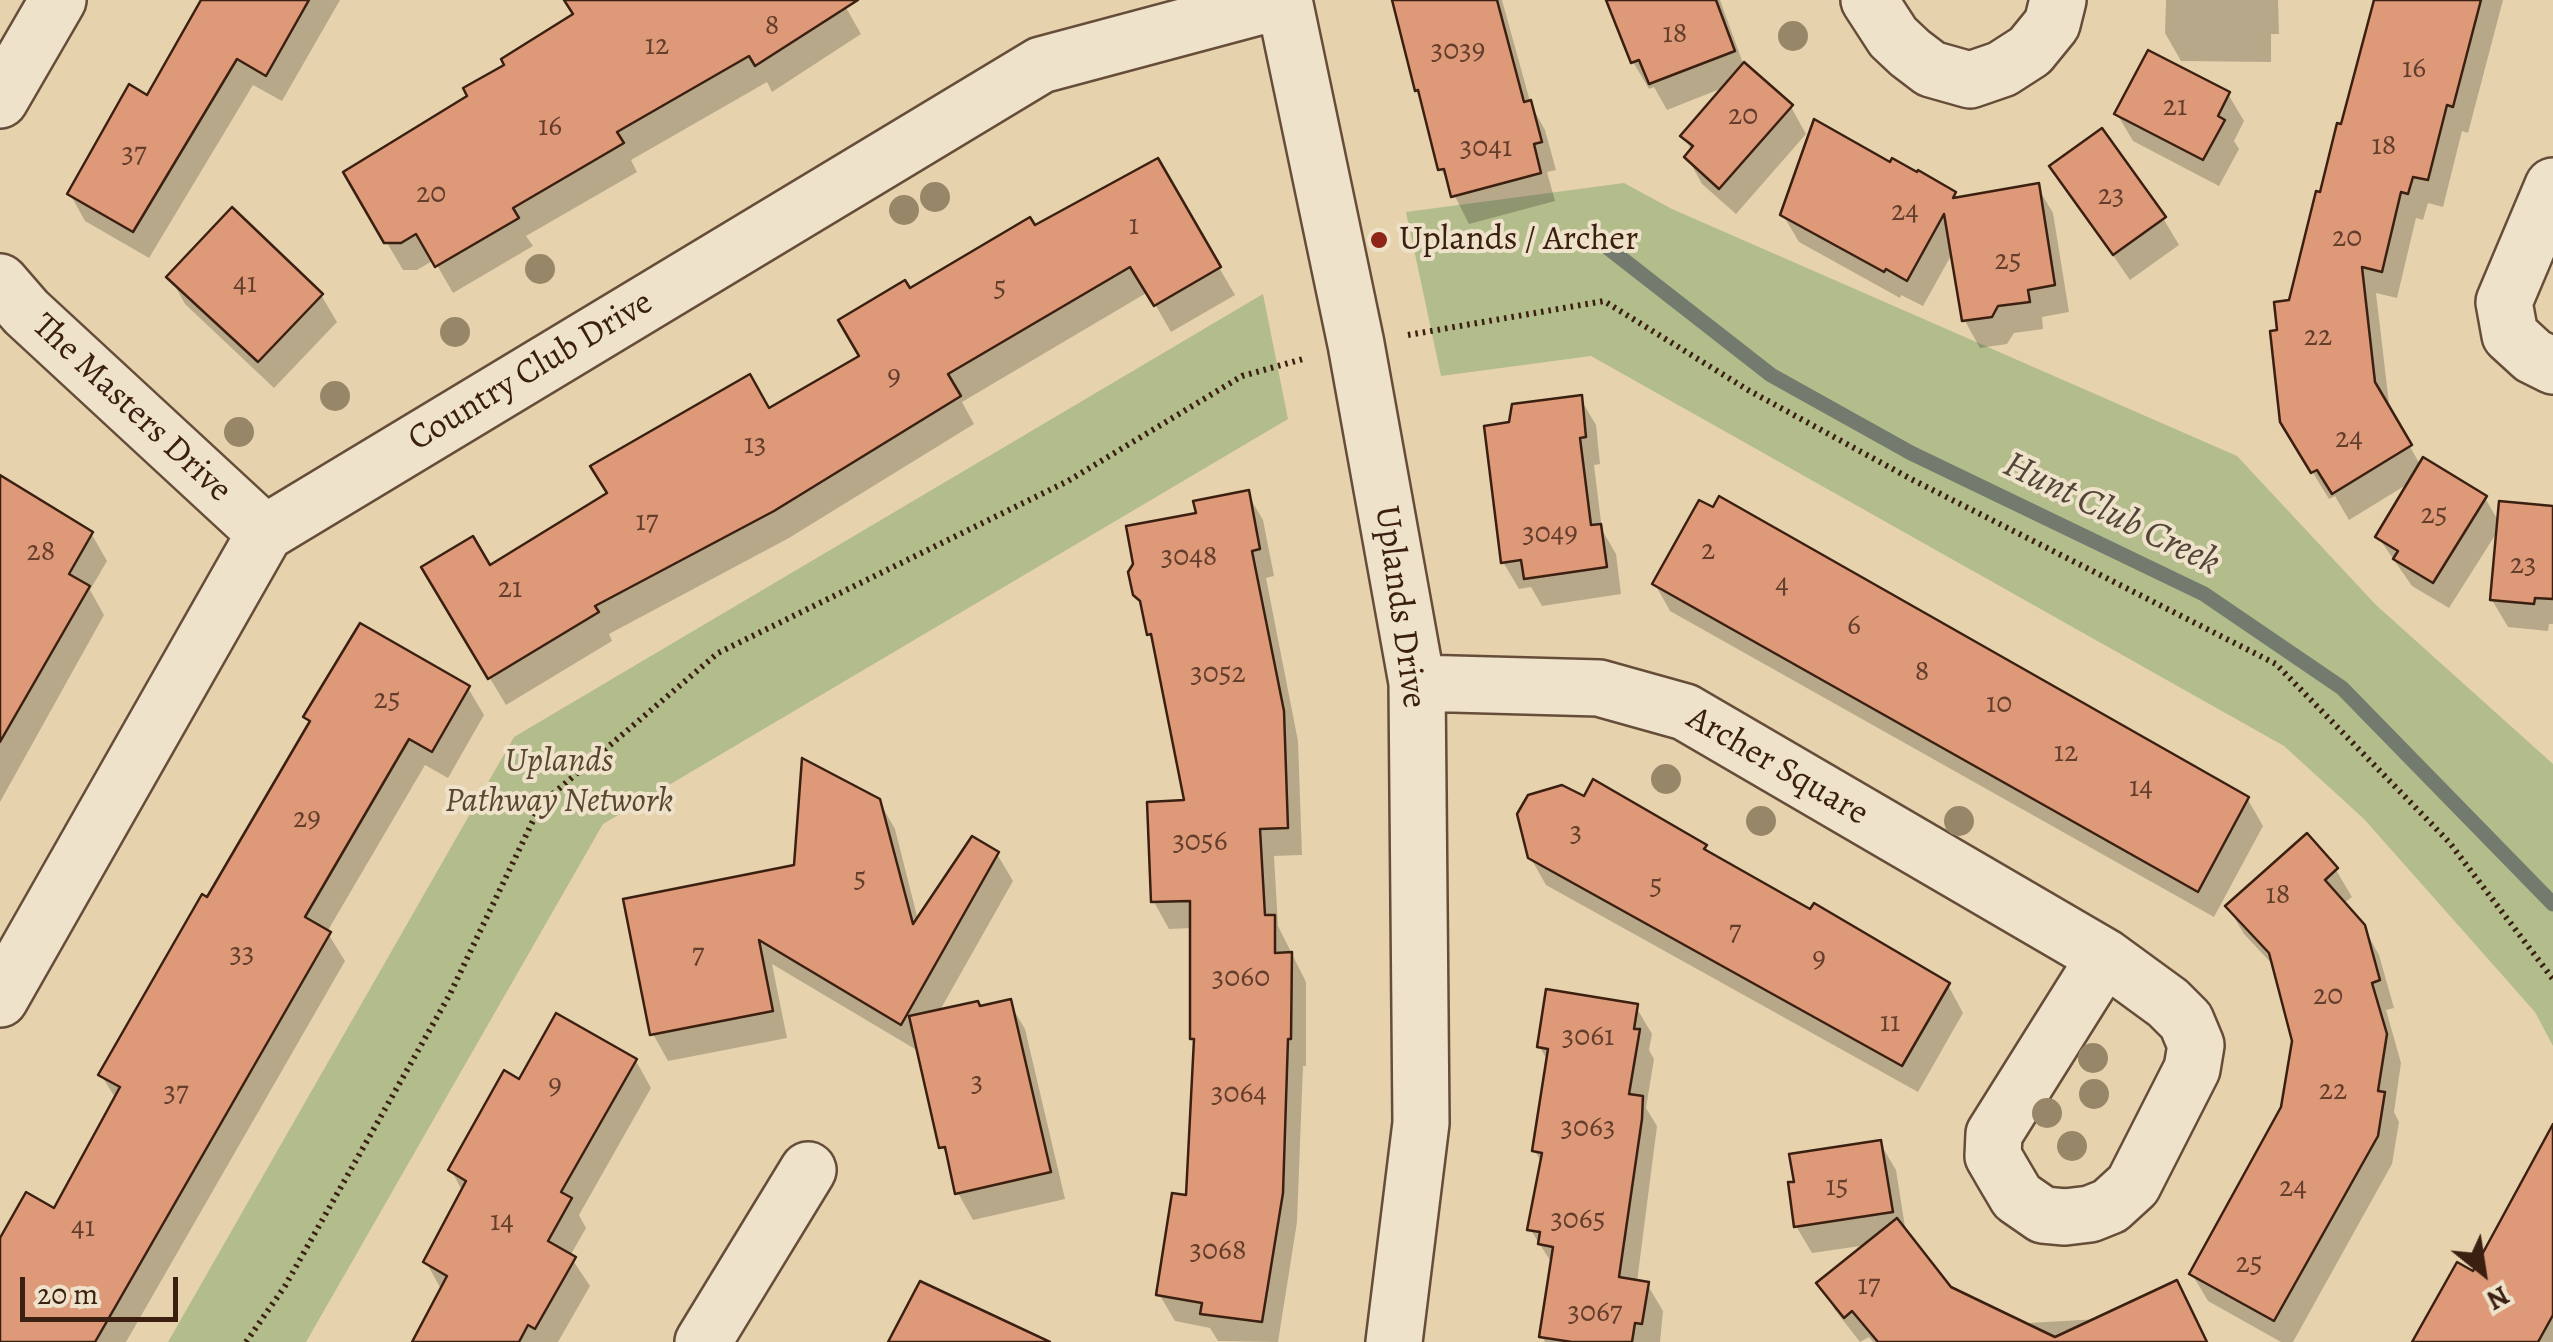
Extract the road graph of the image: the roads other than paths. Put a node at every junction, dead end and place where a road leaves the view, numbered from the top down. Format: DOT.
graph roads {
  1 [pos="58,0"];
  2 [pos="1284,0"];
  3 [pos="1869,0"];
  4 [pos="2058,0"];
  5 [pos="0,100"];
  6 [pos="2553,186"];
  7 [pos="0,282"];
  8 [pos="2553,366"];
  9 [pos="265,533"];
  10 [pos="1416,683"];
  11 [pos="2105,957"];
  12 [pos="0,999"];
  13 [pos="808,1170"];
  14 [pos="703,1342"];
  15 [pos="1394,1342"];
  1 -- 5 [label="street"];
  2 -- 9 [label="street, Country Club Drive"];
  2 -- 10 [label="street, Uplands Drive"];
  3 -- 4 [label="street"];
  6 -- 8 [label="street"];
  7 -- 9 [label="street, The Masters Drive"];
  9 -- 12 [label="street, Country Club Drive"];
  10 -- 11 [label="street, Archer Square"];
  10 -- 15 [label="street, Uplands Drive"];
  11 -- 11 [label="street, Archer Square"];
  13 -- 14 [label="street"];
}
